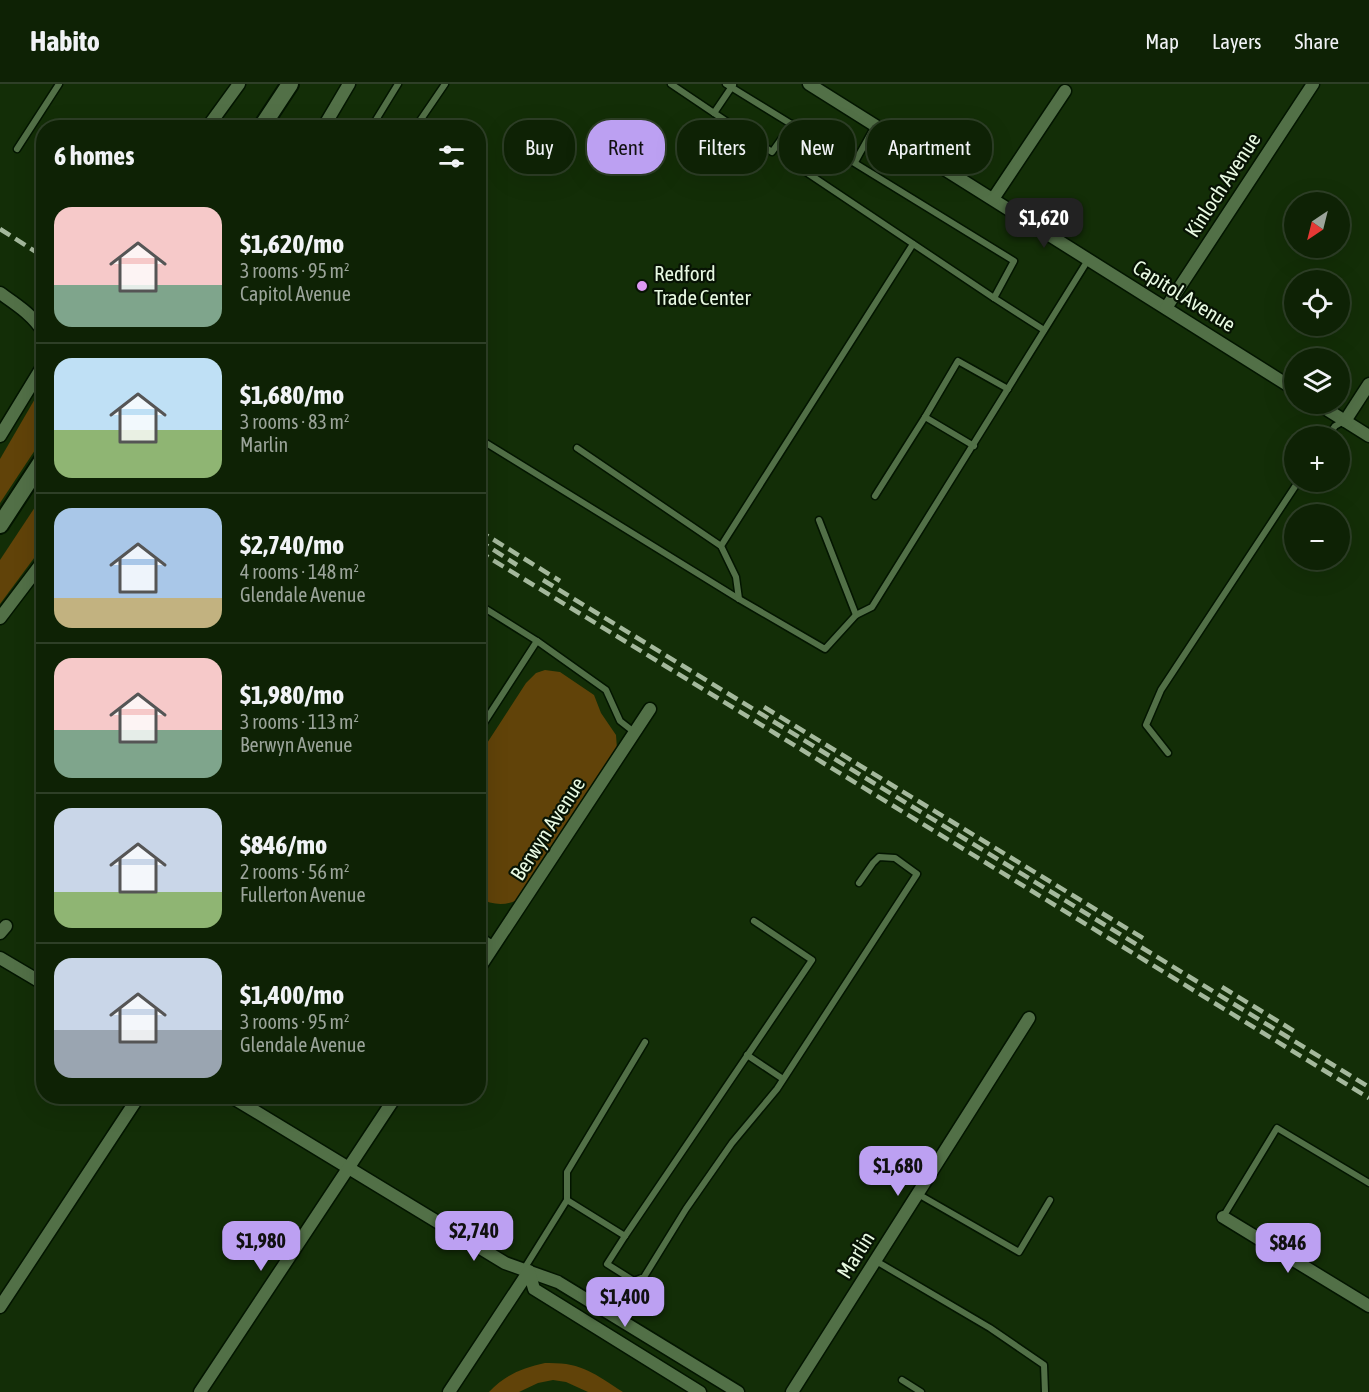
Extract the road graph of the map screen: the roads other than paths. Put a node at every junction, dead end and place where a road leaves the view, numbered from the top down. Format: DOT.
graph roads {
  1 [pos="58,84"];
  2 [pos="239,84"];
  3 [pos="290,84"];
  4 [pos="350,84"];
  5 [pos="398,84"];
  6 [pos="445,84"];
  7 [pos="670,84"];
  8 [pos="808,84"];
  9 [pos="1313,84"];
  10 [pos="730,85"];
  11 [pos="1065,91"];
  12 [pos="714,113"];
  13 [pos="213,120"];
  14 [pos="266,120"];
  15 [pos="328,120"];
  16 [pos="375,120"];
  17 [pos="420,120"];
  18 [pos="786,120"];
  19 [pos="867,121"];
  20 [pos="867,140"];
  21 [pos="779,142"];
  22 [pos="17,149"];
  23 [pos="855,162"];
  24 [pos="808,174"];
  25 [pos="953,174"];
  26 [pos="993,199"];
  27 [pos="913,244"];
  28 [pos="1088,259"];
  29 [pos="0,293"];
  30 [pos="994,298"];
  31 [pos="1166,308"];
  32 [pos="36,322"];
  33 [pos="1044,330"];
  34 [pos="36,377"];
  35 [pos="1284,383"];
  36 [pos="1369,384"];
  37 [pos="1008,389"];
  38 [pos="1334,414"];
  39 [pos="925,417"];
  40 [pos="1345,421"];
  41 [pos="1335,426"];
  42 [pos="0,436"];
  43 [pos="1369,436"];
  44 [pos="486,443"];
  45 [pos="974,446"];
  46 [pos="577,448"];
  47 [pos="36,470"];
  48 [pos="1291,492"];
  49 [pos="875,496"];
  50 [pos="819,520"];
  51 [pos="0,525"];
  52 [pos="720,546"];
  53 [pos="36,571"];
  54 [pos="739,599"];
  55 [pos="486,609"];
  56 [pos="856,615"];
  57 [pos="0,618"];
  58 [pos="537,641"];
  59 [pos="650,709"];
  60 [pos="486,720"];
  61 [pos="635,733"];
  62 [pos="1168,753"];
  63 [pos="859,883"];
  64 [pos="754,921"];
  65 [pos="486,939"];
  66 [pos="495,945"];
  67 [pos="0,958"];
  68 [pos="486,958"];
  69 [pos="36,979"];
  70 [pos="1029,1018"];
  71 [pos="645,1042"];
  72 [pos="747,1055"];
  73 [pos="783,1078"];
  74 [pos="134,1104"];
  75 [pos="243,1104"];
  76 [pos="391,1104"];
  77 [pos="348,1169"];
  78 [pos="1369,1183"];
  79 [pos="918,1193"];
  80 [pos="567,1200"];
  81 [pos="1050,1200"];
  82 [pos="1224,1217"];
  83 [pos="625,1236"];
  84 [pos="875,1261"];
  85 [pos="527,1270"];
  86 [pos="1369,1306"];
  87 [pos="0,1307"];
  88 [pos="902,1380"];
  89 [pos="200,1392"];
  90 [pos="449,1392"];
  91 [pos="700,1392"];
  92 [pos="738,1392"];
  93 [pos="792,1392"];
  94 [pos="921,1392"];
  95 [pos="1045,1392"];
  1 -- 22 [label="lane"];
  2 -- 13 [label="street"];
  3 -- 14 [label="main road"];
  4 -- 15 [label="street"];
  5 -- 16 [label="lane"];
  6 -- 17 [label="lane"];
  7 -- 12 [label="lane"];
  8 -- 19 [label="street, Capitol Avenue"];
  9 -- 31 [label="street, Kinloch Avenue"];
  10 -- 12 [label="lane"];
  10 -- 18 [label="lane"];
  11 -- 26 [label="street"];
  12 -- 21 [label="lane"];
  20 -- 23 [label="lane"];
  23 -- 30 [label="lane"];
  24 -- 27 [label="lane"];
  25 -- 26 [label="street, Capitol Avenue"];
  26 -- 28 [label="street, Capitol Avenue"];
  27 -- 30 [label="lane"];
  27 -- 52 [label="lane"];
  28 -- 31 [label="street, Capitol Avenue"];
  28 -- 33 [label="lane"];
  29 -- 32 [label="street"];
  30 -- 33 [label="lane"];
  31 -- 35 [label="street, Capitol Avenue"];
  33 -- 37 [label="lane"];
  34 -- 42 [label="street"];
  36 -- 40 [label="street"];
  37 -- 39 [label="lane"];
  37 -- 45 [label="lane"];
  38 -- 40 [label="street"];
  39 -- 45 [label="lane"];
  39 -- 49 [label="lane"];
  40 -- 41 [label="lane"];
  40 -- 43 [label="street"];
  44 -- 54 [label="lane"];
  45 -- 56 [label="lane"];
  46 -- 52 [label="lane"];
  47 -- 51 [label="main road"];
  48 -- 62 [label="lane"];
  50 -- 56 [label="lane"];
  52 -- 54 [label="lane"];
  53 -- 57 [label="street"];
  54 -- 56 [label="lane"];
  55 -- 58 [label="lane"];
  58 -- 60 [label="lane"];
  58 -- 61 [label="lane"];
  59 -- 61 [label="street, Berwyn Avenue"];
  61 -- 66 [label="street, Berwyn Avenue"];
  63 -- 73 [label="lane"];
  64 -- 72 [label="lane"];
  65 -- 66 [label="lane"];
  66 -- 68 [label="street, Berwyn Avenue"];
  67 -- 69 [label="street"];
  70 -- 79 [label="street, Marlin"];
  71 -- 80 [label="lane"];
  72 -- 73 [label="lane"];
  72 -- 83 [label="lane"];
  73 -- 83 [label="lane"];
  74 -- 87 [label="street"];
  75 -- 77 [label="street"];
  76 -- 77 [label="street"];
  77 -- 85 [label="street"];
  77 -- 89 [label="street"];
  78 -- 82 [label="lane"];
  79 -- 81 [label="lane"];
  79 -- 84 [label="street, Marlin"];
  80 -- 83 [label="lane"];
  80 -- 85 [label="lane"];
  82 -- 86 [label="street"];
  84 -- 93 [label="street, Marlin"];
  84 -- 95 [label="lane"];
  85 -- 90 [label="street"];
  85 -- 91 [label="street"];
  85 -- 92 [label="street"];
  88 -- 94 [label="lane"];
}
